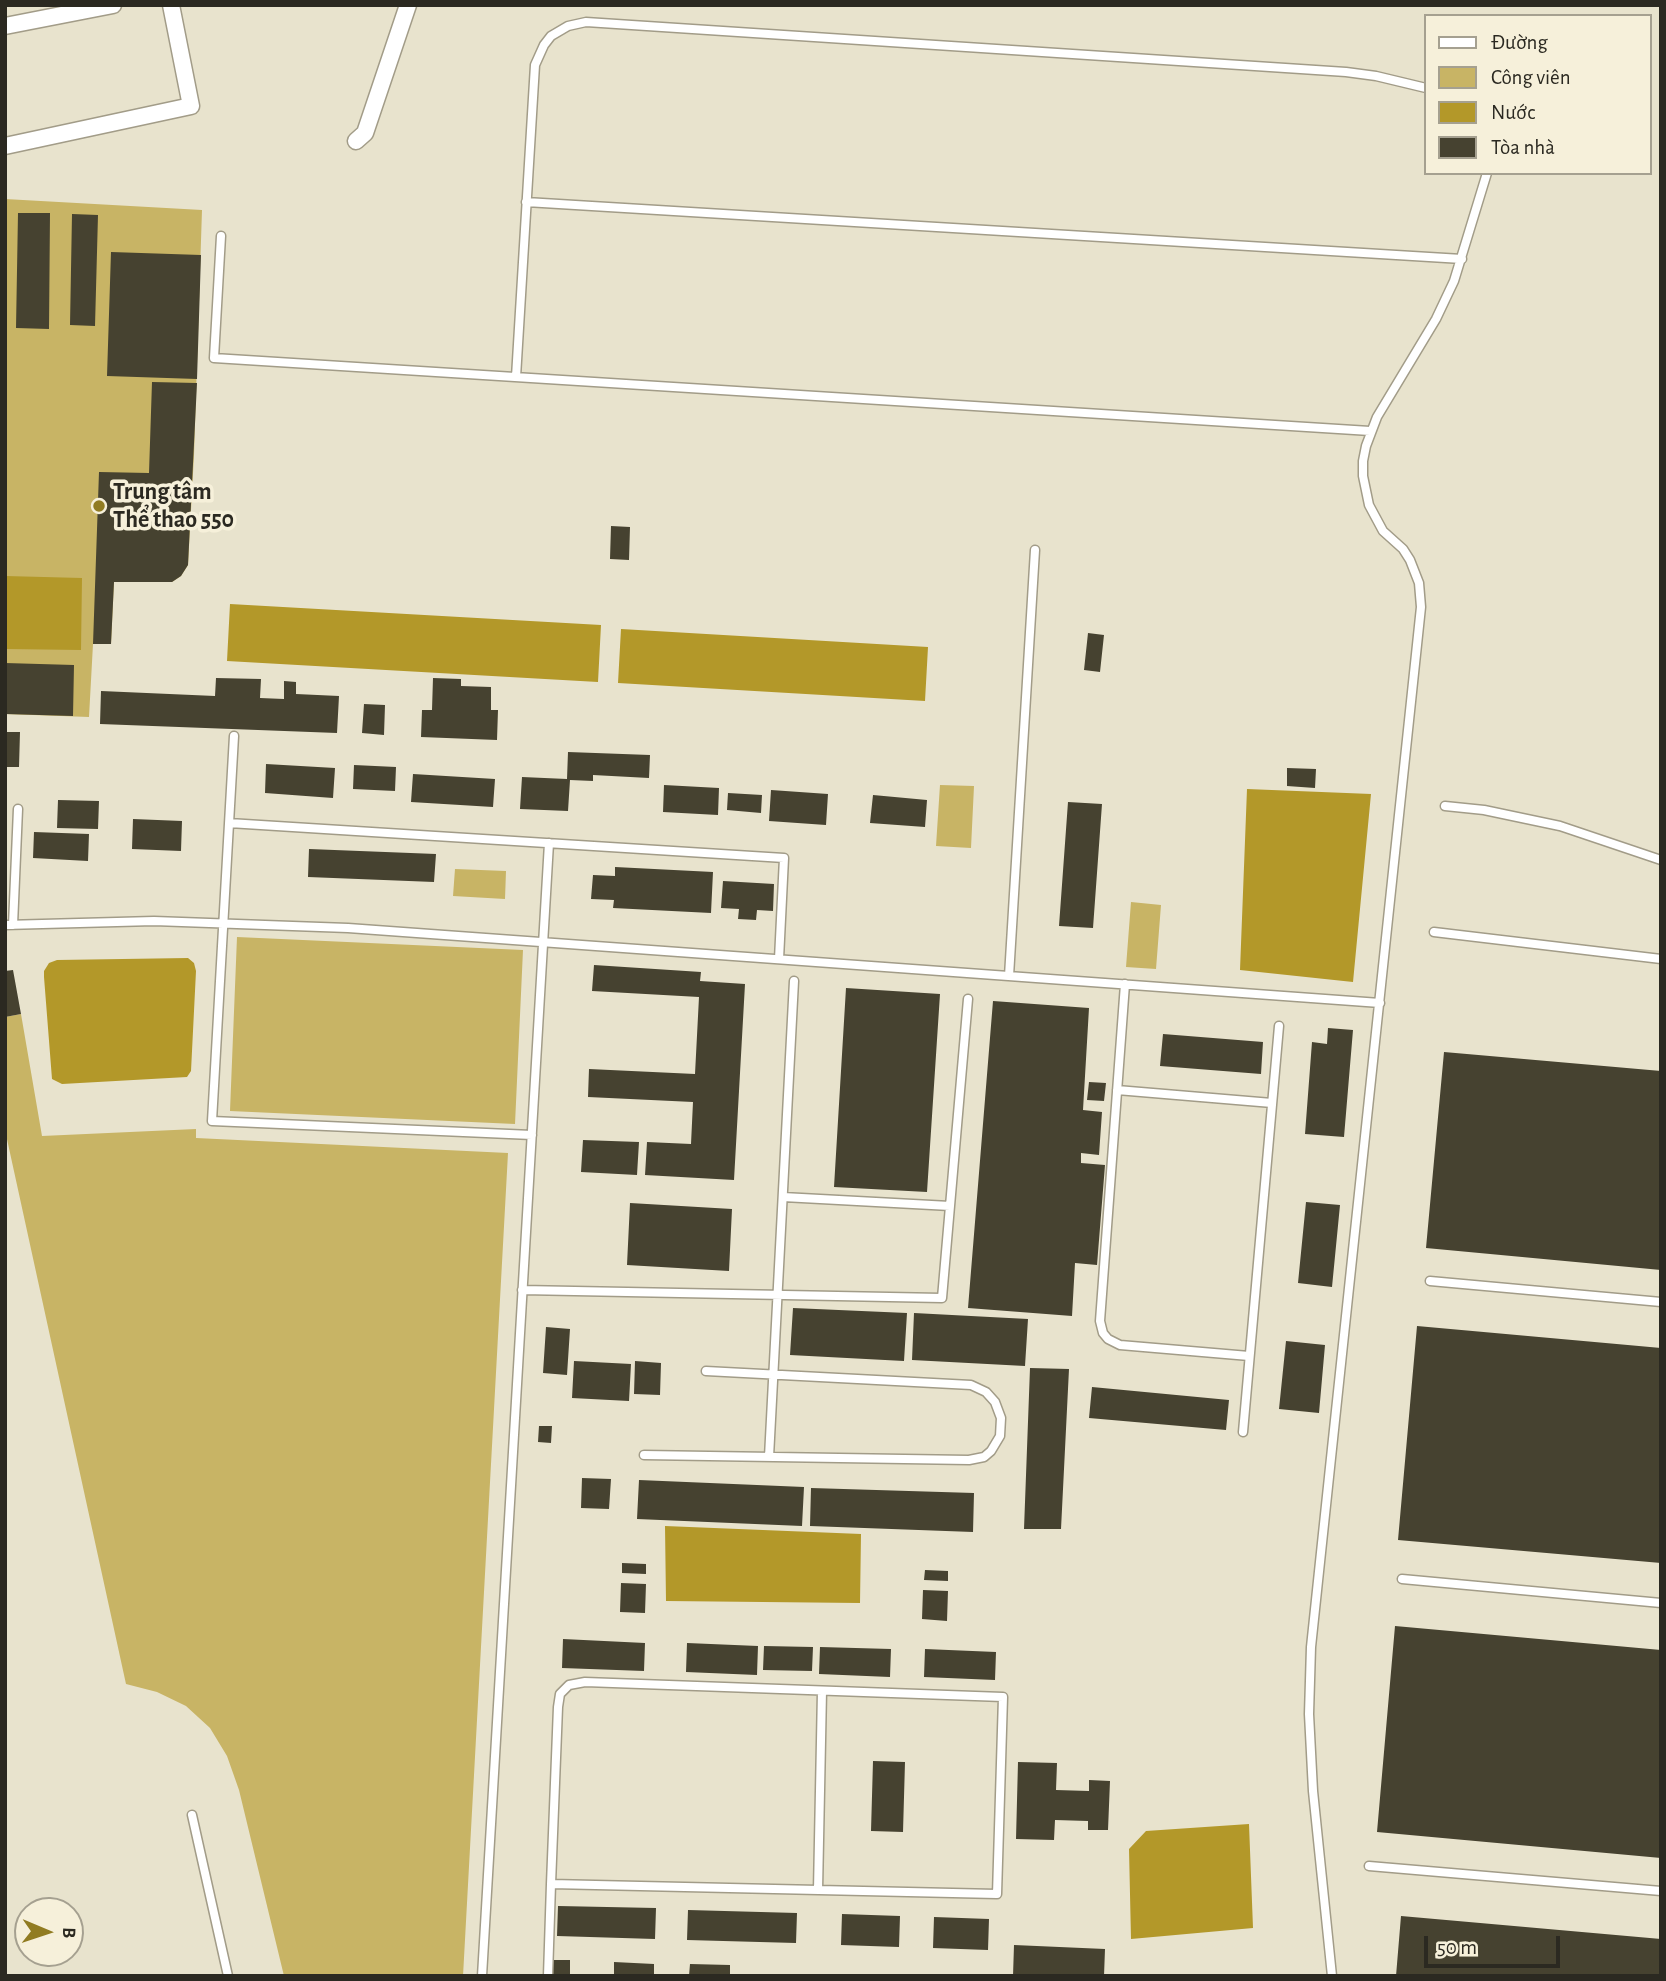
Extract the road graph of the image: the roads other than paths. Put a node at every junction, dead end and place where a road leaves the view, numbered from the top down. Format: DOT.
graph roads {
  1 [pos="113,5"];
  2 [pos="172,5"];
  3 [pos="408,5"];
  4 [pos="5,26"];
  5 [pos="1424,88"];
  6 [pos="356,141"];
  7 [pos="5,146"];
  8 [pos="1487,175"];
  9 [pos="527,202"];
  10 [pos="221,236"];
  11 [pos="1462,259"];
  12 [pos="516,377"];
  13 [pos="1370,431"];
  14 [pos="1035,550"];
  15 [pos="234,736"];
  16 [pos="1445,806"];
  17 [pos="18,809"];
  18 [pos="229,823"];
  19 [pos="549,843"];
  20 [pos="1661,860"];
  21 [pos="223,922"];
  22 [pos="9,925"];
  23 [pos="1434,932"];
  24 [pos="543,942"];
  25 [pos="779,959"];
  26 [pos="1661,959"];
  27 [pos="1009,976"];
  28 [pos="794,981"];
  29 [pos="1125,984"];
  30 [pos="968,999"];
  31 [pos="1380,1003"];
  32 [pos="1279,1026"];
  33 [pos="1117,1090"];
  34 [pos="1272,1103"];
  35 [pos="532,1135"];
  36 [pos="783,1197"];
  37 [pos="950,1206"];
  38 [pos="1430,1281"];
  39 [pos="522,1290"];
  40 [pos="778,1295"];
  41 [pos="1661,1302"];
  42 [pos="1250,1356"];
  43 [pos="706,1371"];
  44 [pos="773,1374"];
  45 [pos="1243,1432"];
  46 [pos="644,1455"];
  47 [pos="769,1457"];
  48 [pos="1402,1579"];
  49 [pos="1661,1603"];
  50 [pos="822,1691"];
  51 [pos="192,1815"];
  52 [pos="1369,1866"];
  53 [pos="551,1884"];
  54 [pos="818,1890"];
  55 [pos="1661,1891"];
  56 [pos="229,1976"];
  57 [pos="482,1976"];
  58 [pos="548,1976"];
  59 [pos="1332,1976"];
  1 -- 4 [label="street"];
  2 -- 7 [label="street"];
  3 -- 6 [label="street"];
  5 -- 9 [label="lane"];
  8 -- 11 [label="lane"];
  9 -- 11 [label="lane"];
  9 -- 12 [label="lane"];
  10 -- 12 [label="lane"];
  11 -- 13 [label="lane"];
  12 -- 13 [label="lane"];
  13 -- 31 [label="lane"];
  14 -- 27 [label="lane"];
  15 -- 18 [label="lane"];
  16 -- 20 [label="lane"];
  17 -- 22 [label="lane"];
  18 -- 19 [label="lane"];
  18 -- 21 [label="lane"];
  19 -- 24 [label="lane"];
  19 -- 25 [label="lane"];
  21 -- 22 [label="lane"];
  21 -- 24 [label="lane"];
  21 -- 35 [label="lane"];
  23 -- 26 [label="lane"];
  24 -- 25 [label="lane"];
  24 -- 35 [label="lane"];
  25 -- 27 [label="lane"];
  27 -- 29 [label="lane"];
  28 -- 36 [label="lane"];
  29 -- 31 [label="lane"];
  29 -- 33 [label="lane"];
  30 -- 37 [label="lane"];
  31 -- 59 [label="lane"];
  32 -- 34 [label="lane"];
  33 -- 34 [label="lane"];
  33 -- 42 [label="lane"];
  34 -- 42 [label="lane"];
  35 -- 39 [label="lane"];
  36 -- 37 [label="lane"];
  36 -- 40 [label="lane"];
  37 -- 40 [label="lane"];
  38 -- 41 [label="lane"];
  39 -- 40 [label="lane"];
  39 -- 57 [label="lane"];
  40 -- 44 [label="lane"];
  42 -- 45 [label="lane"];
  43 -- 44 [label="lane"];
  44 -- 47 [label="lane"];
  44 -- 47 [label="lane"];
  46 -- 47 [label="lane"];
  48 -- 49 [label="lane"];
  50 -- 53 [label="lane"];
  50 -- 54 [label="lane"];
  50 -- 54 [label="lane"];
  51 -- 56 [label="lane"];
  52 -- 55 [label="lane"];
  53 -- 54 [label="lane"];
  53 -- 58 [label="lane"];
}
